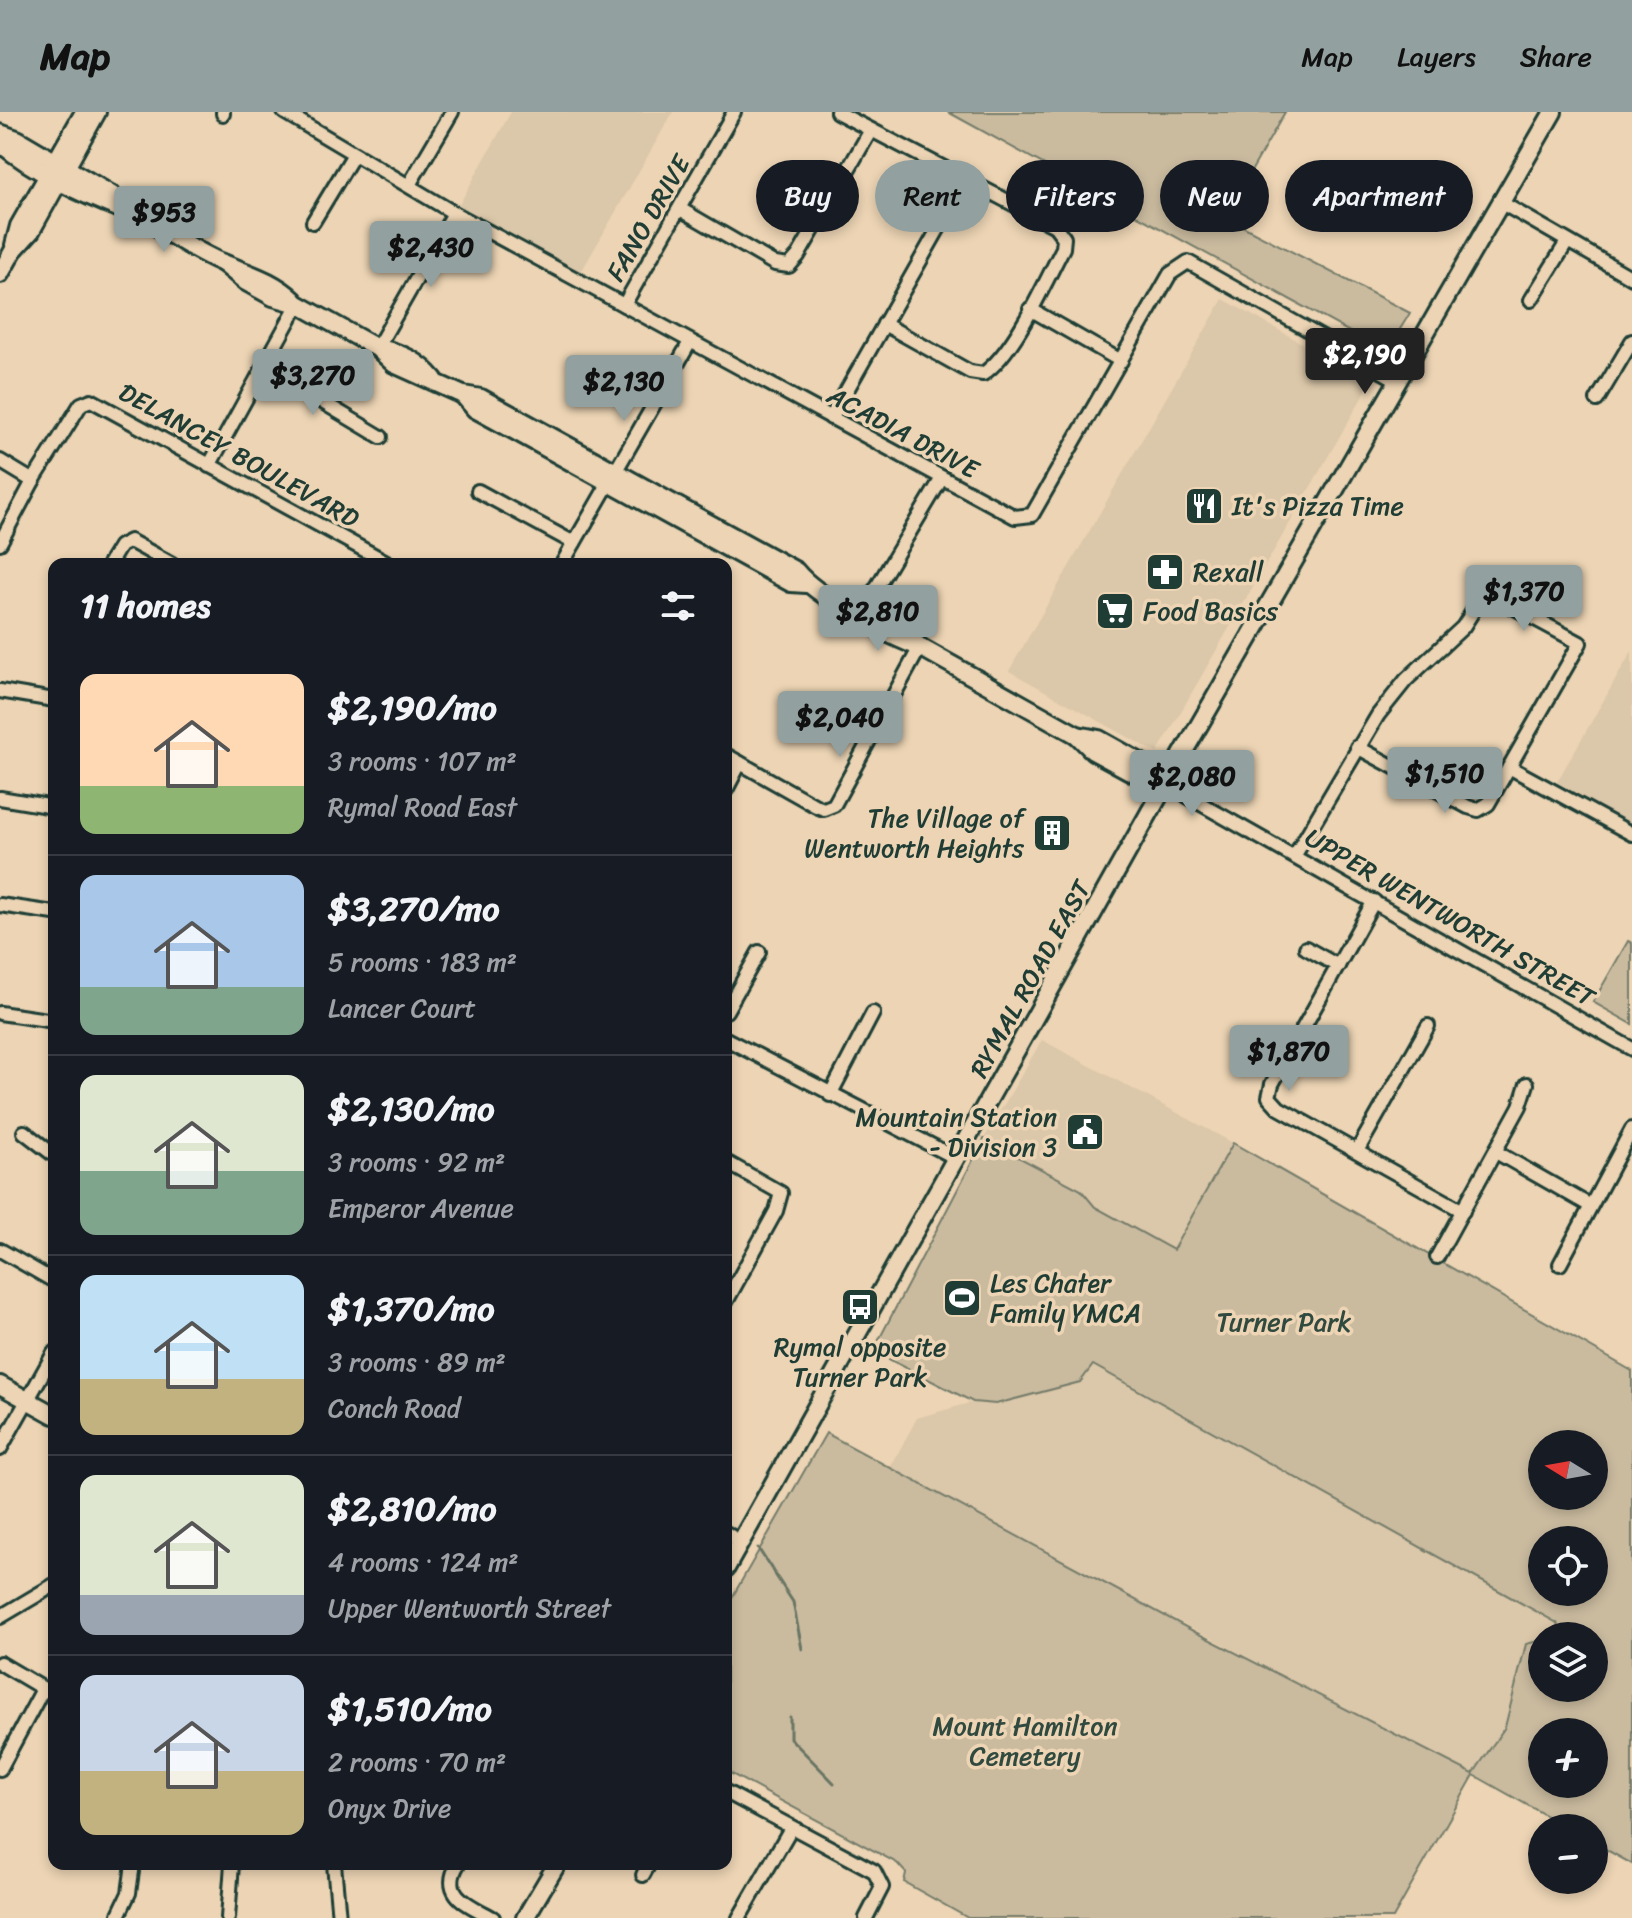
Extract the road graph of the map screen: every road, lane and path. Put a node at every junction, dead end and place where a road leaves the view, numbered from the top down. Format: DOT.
graph roads {
  1 [pos="84,112"];
  2 [pos="97,112"];
  3 [pos="284,112"];
  4 [pos="452,112"];
  5 [pos="734,112"];
  6 [pos="837,112"];
  7 [pos="1553,112"];
  8 [pos="871,130"];
  9 [pos="0,133"];
  10 [pos="0,143"];
  11 [pos="354,154"];
  12 [pos="928,160"];
  13 [pos="57,171"];
  14 [pos="409,185"];
  15 [pos="990,192"];
  16 [pos="1500,202"];
  17 [pos="680,209"];
  18 [pos="454,213"];
  19 [pos="313,222"];
  20 [pos="936,232"];
  21 [pos="1567,242"];
  22 [pos="0,274"];
  23 [pos="1632,278"];
  24 [pos="1531,300"];
  25 [pos="298,304"];
  26 [pos="624,305"];
  27 [pos="1030,309"];
  28 [pos="884,324"];
  29 [pos="1632,341"];
  30 [pos="690,342"];
  31 [pos="377,348"];
  32 [pos="1628,358"];
  33 [pos="1121,361"];
  34 [pos="264,367"];
  35 [pos="1397,380"];
  36 [pos="1597,400"];
  37 [pos="831,418"];
  38 [pos="381,437"];
  39 [pos="0,461"];
  40 [pos="209,466"];
  41 [pos="611,477"];
  42 [pos="942,478"];
  43 [pos="33,481"];
  44 [pos="478,491"];
  45 [pos="0,543"];
  46 [pos="574,543"];
  47 [pos="113,558"];
  48 [pos="161,558"];
  49 [pos="379,558"];
  50 [pos="565,558"];
  51 [pos="860,615"];
  52 [pos="920,647"];
  53 [pos="0,691"];
  54 [pos="48,699"];
  55 [pos="1357,747"];
  56 [pos="732,758"];
  57 [pos="740,763"];
  58 [pos="1509,767"];
  59 [pos="732,778"];
  60 [pos="1166,784"];
  61 [pos="0,798"];
  62 [pos="48,806"];
  63 [pos="1632,834"];
  64 [pos="1295,855"];
  65 [pos="1374,901"];
  66 [pos="0,905"];
  67 [pos="48,912"];
  68 [pos="1306,948"];
  69 [pos="759,952"];
  70 [pos="1338,966"];
  71 [pos="732,1000"];
  72 [pos="0,1013"];
  73 [pos="873,1013"];
  74 [pos="48,1020"];
  75 [pos="1428,1026"];
  76 [pos="732,1042"];
  77 [pos="1632,1049"];
  78 [pos="1527,1084"];
  79 [pos="830,1095"];
  80 [pos="24,1132"];
  81 [pos="1631,1135"];
  82 [pos="48,1150"];
  83 [pos="1357,1151"];
  84 [pos="1496,1152"];
  85 [pos="956,1158"];
  86 [pos="732,1165"];
  87 [pos="1589,1205"];
  88 [pos="1463,1211"];
  89 [pos="0,1250"];
  90 [pos="1437,1257"];
  91 [pos="1560,1264"];
  92 [pos="48,1278"];
  93 [pos="732,1291"];
  94 [pos="48,1363"];
  95 [pos="0,1385"];
  96 [pos="26,1400"];
  97 [pos="48,1412"];
  98 [pos="0,1449"];
  99 [pos="733,1538"];
  100 [pos="48,1589"];
  101 [pos="0,1617"];
  102 [pos="0,1663"];
  103 [pos="48,1691"];
  104 [pos="48,1694"];
  105 [pos="0,1769"];
  106 [pos="732,1795"];
  107 [pos="791,1828"];
  108 [pos="132,1870"];
  109 [pos="232,1870"];
  110 [pos="335,1870"];
  111 [pos="455,1870"];
  112 [pos="553,1870"];
  113 [pos="119,1914"];
  114 [pos="228,1918"];
  115 [pos="339,1918"];
  116 [pos="493,1918"];
  117 [pos="525,1918"];
  118 [pos="739,1918"];
  119 [pos="866,1918"];
  1 -- 13 [label="main road"];
  2 -- 13 [label="main road"];
  3 -- 11 [label="street, ACADIA DRIVE"];
  4 -- 14 [label="street"];
  5 -- 17 [label="street, FANO DRIVE"];
  6 -- 8 [label="street"];
  7 -- 16 [label="main road, RYMAL ROAD EAST"];
  8 -- 12 [label="street"];
  8 -- 17 [label="street"];
  9 -- 13 [label="main road, UPPER WENTWORTH STREET"];
  10 -- 13 [label="main road, UPPER WENTWORTH STREET"];
  11 -- 14 [label="street, ACADIA DRIVE"];
  11 -- 19 [label="street"];
  13 -- 22 [label="main road"];
  13 -- 25 [label="main road, UPPER WENTWORTH STREET"];
  14 -- 18 [label="street, ACADIA DRIVE"];
  15 -- 27 [label="street"];
  16 -- 21 [label="street"];
  16 -- 35 [label="main road, RYMAL ROAD EAST"];
  17 -- 26 [label="street, FANO DRIVE"];
  18 -- 26 [label="street, ACADIA DRIVE"];
  18 -- 31 [label="street"];
  20 -- 28 [label="street"];
  21 -- 23 [label="street"];
  21 -- 24 [label="street"];
  25 -- 31 [label="main road, UPPER WENTWORTH STREET"];
  25 -- 34 [label="street"];
  26 -- 30 [label="street, ACADIA DRIVE"];
  27 -- 28 [label="street"];
  27 -- 33 [label="street"];
  28 -- 37 [label="street"];
  29 -- 32 [label="street"];
  30 -- 37 [label="street, ACADIA DRIVE"];
  30 -- 41 [label="street"];
  31 -- 41 [label="main road, UPPER WENTWORTH STREET"];
  32 -- 36 [label="street"];
  33 -- 35 [label="street, ACADIA DRIVE"];
  33 -- 42 [label="street, ACADIA DRIVE"];
  34 -- 38 [label="street"];
  34 -- 40 [label="street"];
  35 -- 60 [label="main road, RYMAL ROAD EAST"];
  37 -- 42 [label="street, ACADIA DRIVE"];
  39 -- 43 [label="street"];
  40 -- 43 [label="street, DELANCEY BOULEVARD"];
  40 -- 49 [label="street, DELANCEY BOULEVARD"];
  41 -- 46 [label="street"];
  41 -- 51 [label="main road, UPPER WENTWORTH STREET"];
  42 -- 51 [label="street"];
  43 -- 45 [label="street, DELANCEY BOULEVARD"];
  44 -- 46 [label="street"];
  46 -- 50 [label="street"];
  47 -- 48 [label="street"];
  51 -- 52 [label="main road, UPPER WENTWORTH STREET"];
  52 -- 57 [label="street"];
  52 -- 60 [label="main road, UPPER WENTWORTH STREET"];
  53 -- 54 [label="street"];
  55 -- 58 [label="street"];
  55 -- 58 [label="street"];
  55 -- 64 [label="street"];
  56 -- 57 [label="street"];
  57 -- 59 [label="street"];
  58 -- 63 [label="street"];
  60 -- 64 [label="street, UPPER WENTWORTH STREET"];
  60 -- 85 [label="main road, RYMAL ROAD EAST"];
  61 -- 62 [label="street"];
  64 -- 65 [label="street, UPPER WENTWORTH STREET"];
  65 -- 70 [label="street"];
  65 -- 77 [label="street, UPPER WENTWORTH STREET"];
  66 -- 67 [label="street"];
  68 -- 70 [label="street"];
  69 -- 71 [label="street"];
  70 -- 83 [label="street"];
  72 -- 74 [label="street"];
  73 -- 79 [label="street"];
  75 -- 83 [label="street"];
  76 -- 79 [label="street"];
  78 -- 84 [label="street"];
  79 -- 85 [label="street"];
  80 -- 82 [label="street"];
  81 -- 87 [label="street"];
  83 -- 88 [label="street"];
  84 -- 87 [label="street"];
  84 -- 88 [label="street"];
  85 -- 99 [label="main road, RYMAL ROAD EAST"];
  86 -- 93 [label="street"];
  87 -- 91 [label="street"];
  88 -- 90 [label="street"];
  89 -- 92 [label="street"];
  94 -- 96 [label="street"];
  95 -- 96 [label="main road"];
  96 -- 97 [label="main road"];
  96 -- 98 [label="street"];
  100 -- 101 [label="street"];
  102 -- 103 [label="street"];
  104 -- 105 [label="street"];
  106 -- 107 [label="street"];
  107 -- 118 [label="street"];
  107 -- 119 [label="street"];
  108 -- 113 [label="street"];
  109 -- 114 [label="street"];
  110 -- 115 [label="street"];
  111 -- 116 [label="street"];
  112 -- 117 [label="main road"];
}
